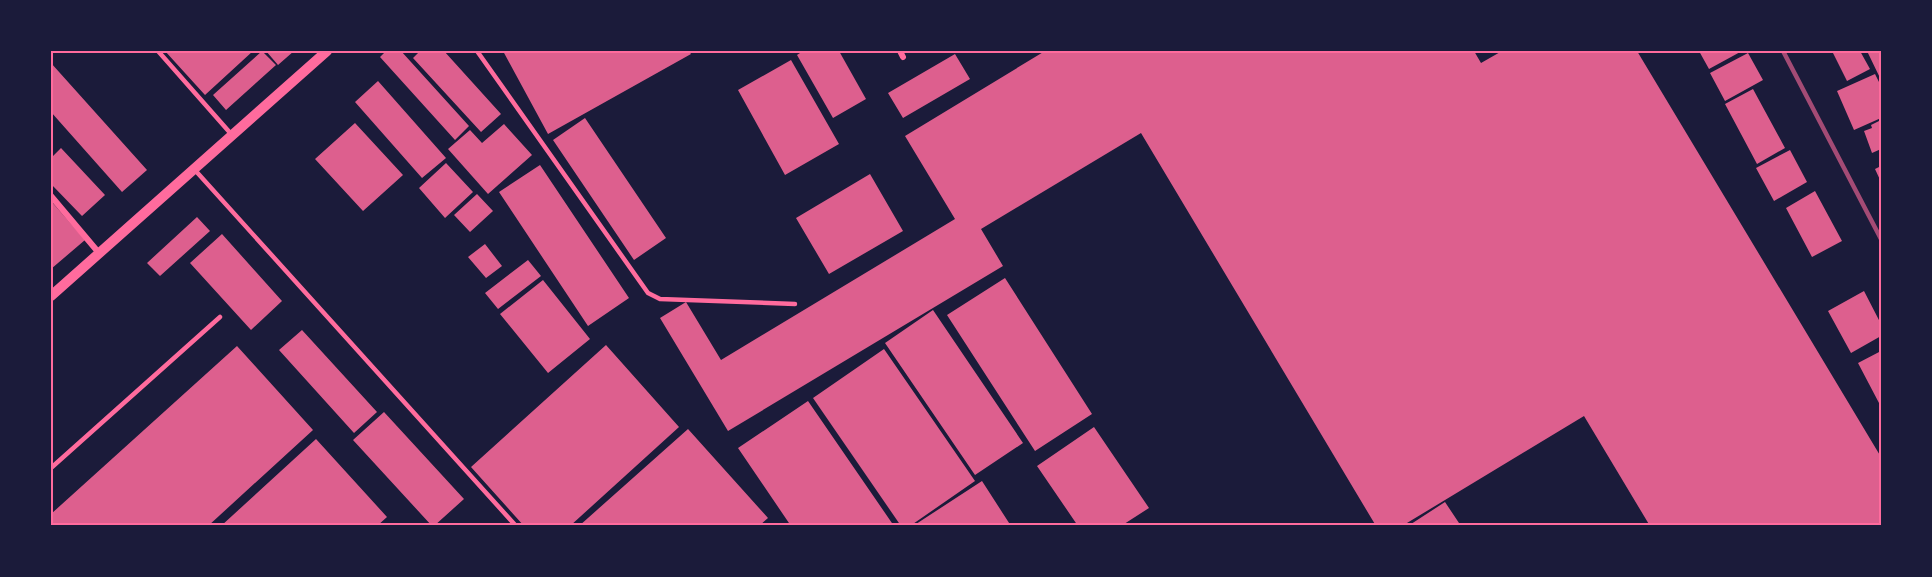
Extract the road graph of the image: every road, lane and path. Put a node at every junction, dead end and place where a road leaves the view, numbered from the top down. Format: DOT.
graph roads {
  1 [pos="158,51"];
  2 [pos="327,51"];
  3 [pos="477,51"];
  4 [pos="232,135"];
  5 [pos="194,169"];
  6 [pos="51,196"];
  7 [pos="99,254"];
  8 [pos="51,296"];
  9 [pos="795,304"];
  10 [pos="220,317"];
  11 [pos="51,468"];
  12 [pos="516,526"];
  1 -- 4 [label="lane"];
  2 -- 4 [label="street"];
  3 -- 9 [label="lane"];
  4 -- 5 [label="street"];
  5 -- 7 [label="street"];
  5 -- 12 [label="lane"];
  6 -- 7 [label="street"];
  7 -- 8 [label="street"];
  10 -- 11 [label="lane"];
}
